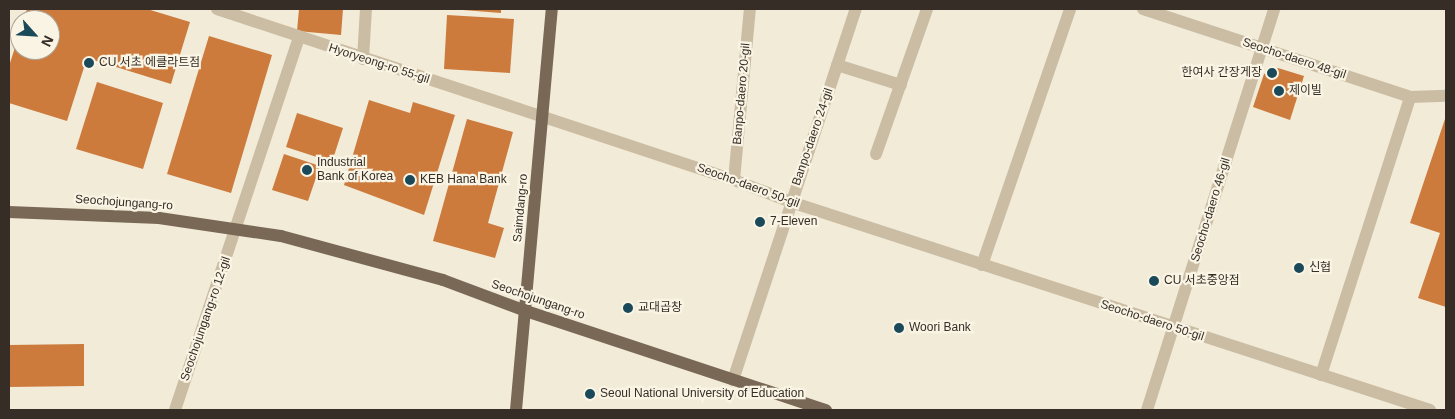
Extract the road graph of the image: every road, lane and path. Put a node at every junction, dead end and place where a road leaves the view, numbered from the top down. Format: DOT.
graph roads {
  1 [pos="217,9"];
  2 [pos="366,9"];
  3 [pos="552,9"];
  4 [pos="750,9"];
  5 [pos="856,9"];
  6 [pos="927,9"];
  7 [pos="1070,9"];
  8 [pos="1143,9"];
  9 [pos="1274,9"];
  10 [pos="299,38"];
  11 [pos="1261,48"];
  12 [pos="363,59"];
  13 [pos="837,65"];
  14 [pos="901,85"];
  15 [pos="1446,96"];
  16 [pos="1410,97"];
  17 [pos="542,117"];
  18 [pos="876,154"];
  19 [pos="734,180"];
  20 [pos="791,202"];
  21 [pos="9,212"];
  22 [pos="237,228"];
  23 [pos="982,265"];
  24 [pos="526,311"];
  25 [pos="1175,329"];
  26 [pos="1321,375"];
  27 [pos="733,380"];
  28 [pos="176,410"];
  29 [pos="516,410"];
  30 [pos="826,410"];
  31 [pos="1147,410"];
  32 [pos="1430,410"];
  1 -- 10 [label="street, Hyoryeong-ro 55-gil"];
  2 -- 12 [label="street"];
  3 -- 17 [label="main road, Saimdang-ro"];
  4 -- 19 [label="street, Banpo-daero 20-gil"];
  5 -- 13 [label="street, Banpo-daero 24-gil"];
  6 -- 14 [label="street"];
  7 -- 23 [label="street"];
  8 -- 11 [label="street, Seocho-daero 48-gil"];
  9 -- 11 [label="street, Seocho-daero 46-gil"];
  10 -- 12 [label="street, Hyoryeong-ro 55-gil"];
  10 -- 22 [label="street"];
  11 -- 16 [label="street, Seocho-daero 48-gil"];
  11 -- 25 [label="street, Seocho-daero 46-gil"];
  12 -- 17 [label="street, Hyoryeong-ro 55-gil"];
  13 -- 14 [label="street"];
  13 -- 20 [label="street, Banpo-daero 24-gil"];
  14 -- 18 [label="street"];
  15 -- 16 [label="street, Seocho-daero 48-gil"];
  16 -- 26 [label="street"];
  17 -- 19 [label="street, Seocho-daero 50-gil"];
  17 -- 24 [label="main road, Saimdang-ro"];
  19 -- 20 [label="street, Seocho-daero 50-gil"];
  20 -- 23 [label="street, Seocho-daero 50-gil"];
  20 -- 27 [label="street, Banpo-daero 24-gil"];
  21 -- 22 [label="main road, Seochojungang-ro"];
  22 -- 24 [label="main road, Seochojungang-ro"];
  22 -- 28 [label="street, Seochojungang-ro 12-gil"];
  23 -- 25 [label="street, Seocho-daero 50-gil"];
  24 -- 27 [label="main road, Seochojungang-ro"];
  24 -- 29 [label="main road, Saimdang-ro"];
  25 -- 26 [label="street, Seocho-daero 50-gil"];
  25 -- 31 [label="street, Seocho-daero 46-gil"];
  26 -- 32 [label="street, Seocho-daero 50-gil"];
  27 -- 30 [label="main road, Seochojungang-ro"];
}
